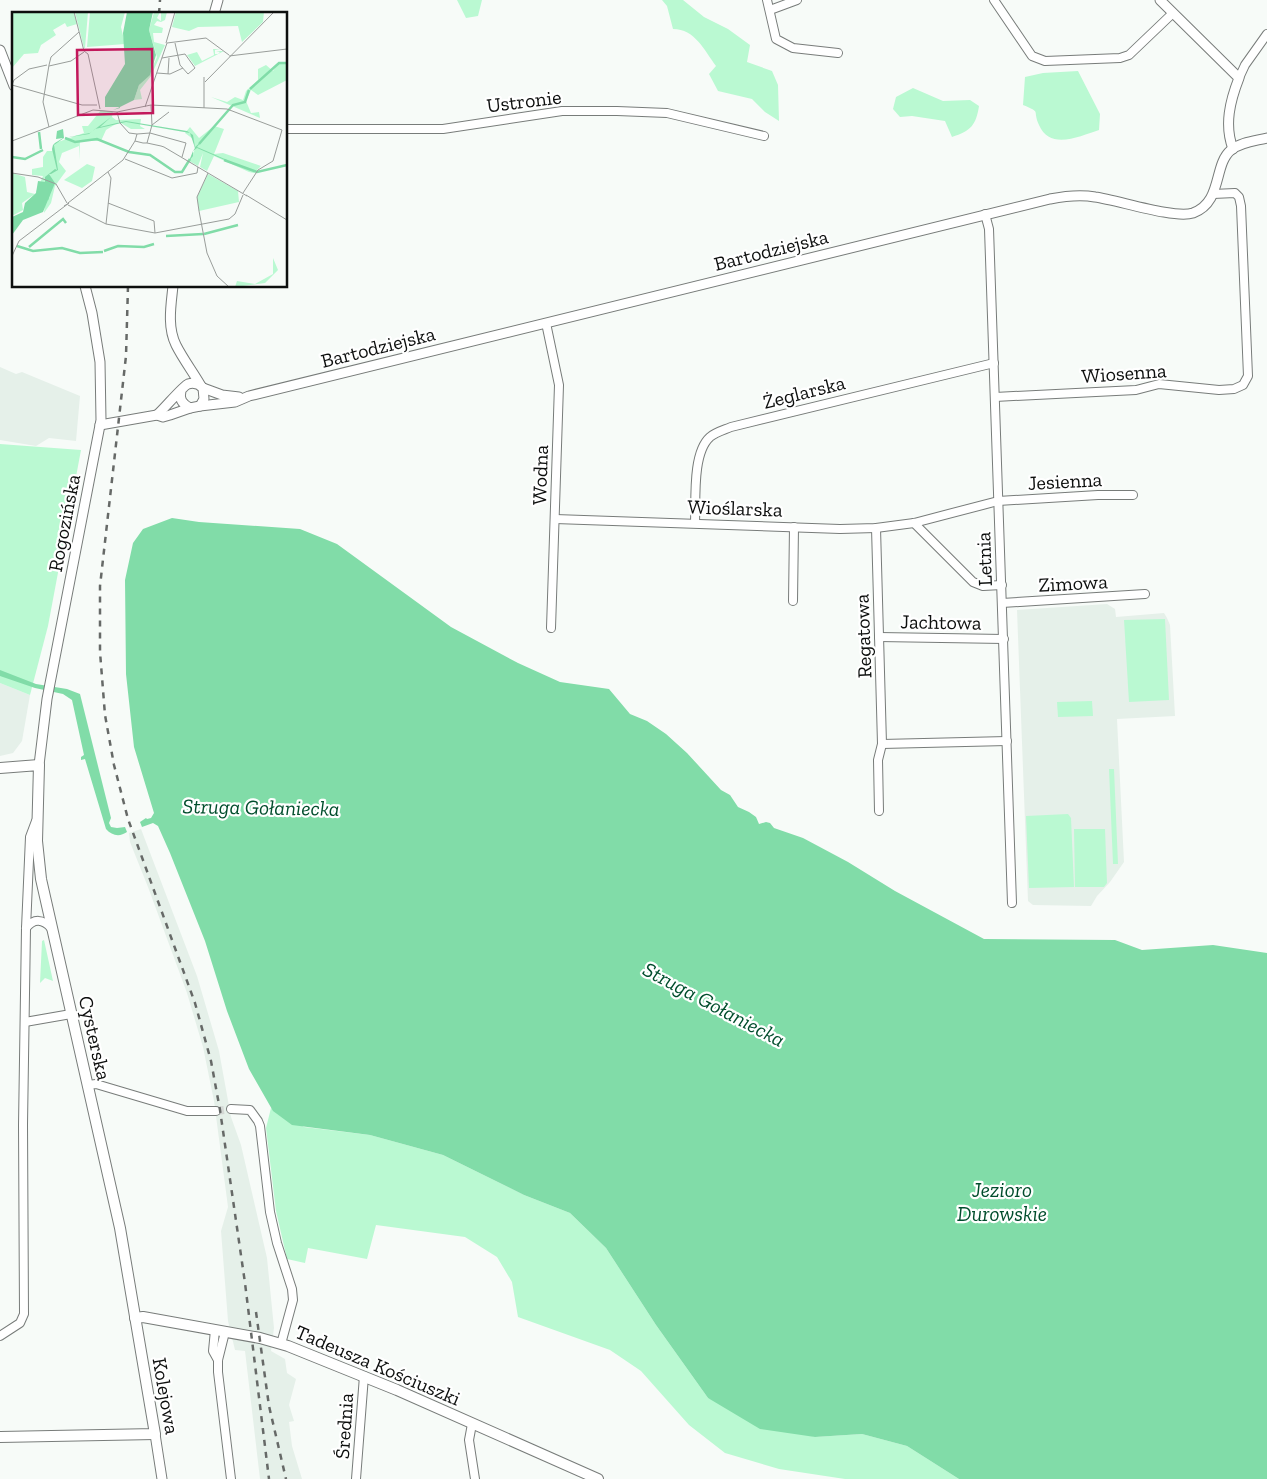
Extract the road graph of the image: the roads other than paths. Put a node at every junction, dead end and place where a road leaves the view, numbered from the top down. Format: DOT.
graph roads {
  1 [pos="767,0"];
  2 [pos="797,0"];
  3 [pos="994,0"];
  4 [pos="1160,0"];
  5 [pos="770,10"];
  6 [pos="1173,13"];
  7 [pos="1267,34"];
  8 [pos="0,50"];
  9 [pos="838,53"];
  10 [pos="1238,78"];
  11 [pos="12,81"];
  12 [pos="288,129"];
  13 [pos="764,136"];
  14 [pos="1267,138"];
  15 [pos="1233,149"];
  16 [pos="1213,194"];
  17 [pos="985,214"];
  18 [pos="86,288"];
  19 [pos="173,288"];
  20 [pos="546,323"];
  21 [pos="994,363"];
  22 [pos="189,368"];
  23 [pos="202,387"];
  24 [pos="183,388"];
  25 [pos="249,396"];
  26 [pos="995,397"];
  27 [pos="200,406"];
  28 [pos="190,408"];
  29 [pos="157,416"];
  30 [pos="100,425"];
  31 [pos="1133,495"];
  32 [pos="998,501"];
  33 [pos="555,519"];
  34 [pos="695,523"];
  35 [pos="914,523"];
  36 [pos="794,527"];
  37 [pos="876,528"];
  38 [pos="1002,585"];
  39 [pos="1145,594"];
  40 [pos="793,601"];
  41 [pos="1002,603"];
  42 [pos="551,628"];
  43 [pos="879,637"];
  44 [pos="1004,639"];
  45 [pos="1007,741"];
  46 [pos="882,744"];
  47 [pos="38,765"];
  48 [pos="0,768"];
  49 [pos="879,811"];
  50 [pos="37,819"];
  51 [pos="1012,903"];
  52 [pos="26,928"];
  53 [pos="51,928"];
  54 [pos="71,1014"];
  55 [pos="25,1022"];
  56 [pos="88,1085"];
  57 [pos="231,1109"];
  58 [pos="216,1111"];
  59 [pos="135,1318"];
  60 [pos="220,1331"];
  61 [pos="0,1336"];
  62 [pos="281,1344"];
  63 [pos="364,1376"];
  64 [pos="472,1424"];
  65 [pos="155,1434"];
  66 [pos="0,1438"];
  67 [pos="162,1479"];
  68 [pos="231,1479"];
  69 [pos="356,1479"];
  70 [pos="475,1479"];
  71 [pos="598,1479"];
  1 -- 5 [label="street"];
  2 -- 5 [label="street"];
  3 -- 6 [label="street"];
  4 -- 6 [label="street"];
  5 -- 9 [label="street"];
  6 -- 10 [label="street"];
  7 -- 10 [label="street"];
  8 -- 11 [label="street"];
  10 -- 15 [label="street"];
  12 -- 13 [label="street, Ustronie"];
  14 -- 15 [label="street"];
  15 -- 16 [label="street, Bartodziejska"];
  16 -- 17 [label="street, Bartodziejska"];
  16 -- 26 [label="street, Wiosenna"];
  17 -- 20 [label="street, Bartodziejska"];
  17 -- 21 [label="street, Letnia"];
  18 -- 30 [label="street, Rogozińska"];
  19 -- 22 [label="street"];
  20 -- 25 [label="street, Bartodziejska"];
  20 -- 33 [label="street, Wodna"];
  21 -- 26 [label="street, Letnia"];
  21 -- 34 [label="street, Żeglarska"];
  22 -- 23 [label="street"];
  22 -- 24 [label="street"];
  23 -- 24 [label="street"];
  23 -- 25 [label="street, Bartodziejska"];
  23 -- 27 [label="street"];
  24 -- 28 [label="street"];
  24 -- 29 [label="street"];
  25 -- 27 [label="street, Bartodziejska"];
  26 -- 32 [label="street, Letnia"];
  27 -- 28 [label="street"];
  28 -- 29 [label="street"];
  29 -- 30 [label="street"];
  30 -- 47 [label="street, Rogozińska"];
  31 -- 32 [label="street, Jesienna"];
  32 -- 35 [label="street, Wioślarska"];
  32 -- 38 [label="street, Letnia"];
  33 -- 34 [label="street, Wioślarska"];
  33 -- 42 [label="street, Wodna"];
  34 -- 36 [label="street, Wioślarska"];
  35 -- 37 [label="street, Wioślarska"];
  35 -- 38 [label="street"];
  36 -- 37 [label="street, Wioślarska"];
  36 -- 40 [label="street"];
  37 -- 43 [label="street, Regatowa"];
  38 -- 41 [label="street, Letnia"];
  39 -- 41 [label="street, Zimowa"];
  41 -- 44 [label="street, Letnia"];
  43 -- 44 [label="street, Jachtowa"];
  43 -- 46 [label="street, Regatowa"];
  44 -- 45 [label="street, Letnia"];
  45 -- 46 [label="street"];
  45 -- 51 [label="street, Letnia"];
  46 -- 49 [label="street, Regatowa"];
  47 -- 48 [label="main road"];
  47 -- 50 [label="main road, Cysterska"];
  50 -- 52 [label="street"];
  50 -- 53 [label="main road, Cysterska"];
  52 -- 53 [label="street"];
  52 -- 55 [label="street"];
  53 -- 54 [label="main road, Cysterska"];
  54 -- 55 [label="street"];
  54 -- 56 [label="main road, Cysterska"];
  55 -- 61 [label="street"];
  56 -- 58 [label="street"];
  56 -- 59 [label="main road, Cysterska"];
  57 -- 62 [label="street"];
  59 -- 60 [label="main road, Tadeusza Kościuszki"];
  59 -- 65 [label="main road, Kolejowa"];
  60 -- 62 [label="main road, Tadeusza Kościuszki"];
  60 -- 68 [label="street"];
  62 -- 63 [label="main road, Tadeusza Kościuszki"];
  63 -- 64 [label="main road, Tadeusza Kościuszki"];
  63 -- 69 [label="street, Średnia"];
  64 -- 70 [label="street"];
  64 -- 71 [label="main road, Tadeusza Kościuszki"];
  65 -- 66 [label="main road"];
  65 -- 67 [label="street, Kolejowa"];
}
